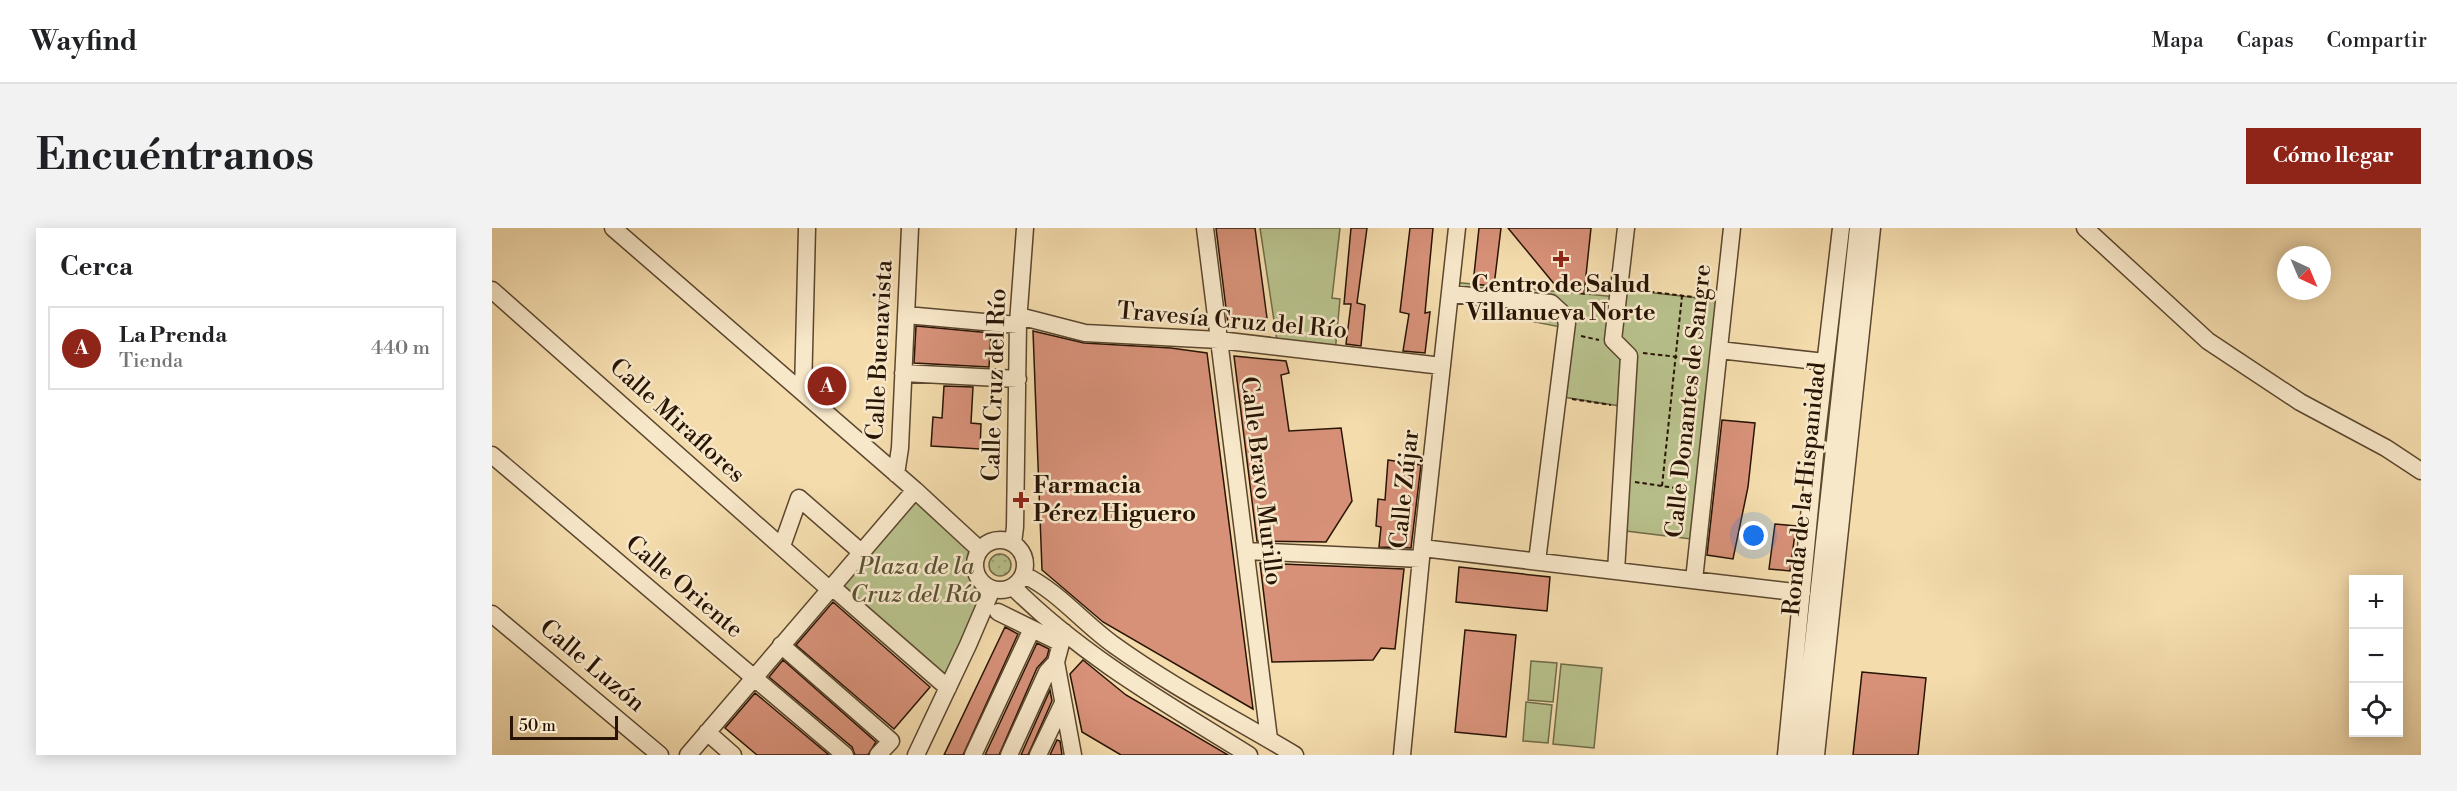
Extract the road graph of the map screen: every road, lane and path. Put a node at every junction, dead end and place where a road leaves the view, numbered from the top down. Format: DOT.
graph roads {
  1 [pos="613,228"];
  2 [pos="807,228"];
  3 [pos="910,228"];
  4 [pos="1025,228"];
  5 [pos="1206,228"];
  6 [pos="1457,228"];
  7 [pos="1626,228"];
  8 [pos="1732,228"];
  9 [pos="1841,228"];
  10 [pos="1858,228"];
  11 [pos="1872,228"];
  12 [pos="2085,228"];
  13 [pos="1619,289"];
  14 [pos="492,290"];
  15 [pos="1450,294"];
  16 [pos="1682,296"];
  17 [pos="1725,301"];
  18 [pos="906,315"];
  19 [pos="1019,321"];
  20 [pos="1565,334"];
  21 [pos="1219,340"];
  22 [pos="1620,347"];
  23 [pos="1719,355"];
  24 [pos="1676,357"];
  25 [pos="1825,362"];
  26 [pos="1442,366"];
  27 [pos="903,374"];
  28 [pos="1018,380"];
  29 [pos="803,392"];
  30 [pos="1557,396"];
  31 [pos="1626,407"];
  32 [pos="492,455"];
  33 [pos="2421,471"];
  34 [pos="896,474"];
  35 [pos="1621,480"];
  36 [pos="1662,486"];
  37 [pos="915,490"];
  38 [pos="1704,492"];
  39 [pos="1013,543"];
  40 [pos="782,546"];
  41 [pos="980,550"];
  42 [pos="1246,551"];
  43 [pos="861,552"];
  44 [pos="1421,553"];
  45 [pos="1537,561"];
  46 [pos="1616,571"];
  47 [pos="1694,580"];
  48 [pos="1018,581"];
  49 [pos="830,588"];
  50 [pos="992,588"];
  51 [pos="1802,593"];
  52 [pos="1027,600"];
  53 [pos="998,612"];
  54 [pos="492,614"];
  55 [pos="975,629"];
  56 [pos="1032,629"];
  57 [pos="1062,638"];
  58 [pos="781,645"];
  59 [pos="1056,662"];
  60 [pos="754,677"];
  61 [pos="948,688"];
  62 [pos="1063,703"];
  63 [pos="707,732"];
  64 [pos="1269,739"];
  65 [pos="660,755"];
  66 [pos="688,755"];
  67 [pos="733,755"];
  68 [pos="845,755"];
  69 [pos="878,755"];
  70 [pos="916,755"];
  71 [pos="973,755"];
  72 [pos="1009,755"];
  73 [pos="1038,755"];
  74 [pos="1073,755"];
  75 [pos="1249,755"];
  76 [pos="1295,755"];
  77 [pos="1402,755"];
  78 [pos="1786,755"];
  79 [pos="1801,755"];
  80 [pos="1816,755"];
  1 -- 29 [label="street"];
  2 -- 29 [label="street"];
  3 -- 18 [label="street, Calle Buenavista"];
  4 -- 19 [label="street, Calle Cruz del Río"];
  5 -- 21 [label="street, Calle Bravo Murillo"];
  6 -- 15 [label="street, Calle Zújar"];
  7 -- 13 [label="street"];
  8 -- 17 [label="street, Calle Donantes de Sangre"];
  9 -- 25 [label="street"];
  10 -- 79 [label="street, Ronda de la Hispanidad"];
  11 -- 80 [label="street, Ronda de la Hispanidad"];
  12 -- 33 [label="street"];
  13 -- 16 [label="path"];
  13 -- 22 [label="street"];
  14 -- 40 [label="street, Calle Miraflores"];
  15 -- 20 [label="street"];
  15 -- 26 [label="street, Calle Zújar"];
  16 -- 17 [label="path"];
  16 -- 24 [label="path"];
  17 -- 23 [label="street, Calle Donantes de Sangre"];
  18 -- 19 [label="street, Travesía Cruz del Río"];
  18 -- 27 [label="street, Calle Buenavista"];
  19 -- 21 [label="street, Travesía Cruz del Río"];
  19 -- 28 [label="street, Calle Cruz del Río"];
  20 -- 22 [label="path"];
  20 -- 30 [label="street"];
  21 -- 26 [label="street, Travesía Cruz del Río"];
  21 -- 42 [label="street, Calle Bravo Murillo"];
  22 -- 24 [label="path"];
  22 -- 31 [label="street"];
  23 -- 24 [label="path"];
  23 -- 25 [label="street"];
  23 -- 38 [label="street, Calle Donantes de Sangre"];
  24 -- 36 [label="path"];
  25 -- 51 [label="street"];
  26 -- 44 [label="street, Calle Zújar"];
  27 -- 28 [label="street"];
  27 -- 34 [label="street, Calle Buenavista"];
  28 -- 39 [label="street, Calle Cruz del Río"];
  29 -- 34 [label="street"];
  30 -- 31 [label="path"];
  30 -- 45 [label="street"];
  31 -- 35 [label="street"];
  32 -- 60 [label="street, Calle Oriente"];
  34 -- 37 [label="street"];
  35 -- 36 [label="path"];
  35 -- 46 [label="street"];
  36 -- 38 [label="path"];
  37 -- 41 [label="street"];
  37 -- 43 [label="street"];
  38 -- 47 [label="street, Calle Donantes de Sangre"];
  39 -- 41 [label="street"];
  39 -- 48 [label="street"];
  40 -- 43 [label="street"];
  40 -- 49 [label="street, Calle Miraflores"];
  41 -- 50 [label="street"];
  42 -- 44 [label="street"];
  42 -- 64 [label="street, Calle Bravo Murillo"];
  43 -- 49 [label="street"];
  44 -- 45 [label="street"];
  44 -- 77 [label="street, Calle Zújar"];
  45 -- 46 [label="street"];
  46 -- 47 [label="street"];
  47 -- 51 [label="street"];
  48 -- 50 [label="street"];
  48 -- 52 [label="street"];
  48 -- 64 [label="street"];
  49 -- 58 [label="street"];
  49 -- 61 [label="street"];
  50 -- 55 [label="street"];
  51 -- 78 [label="street"];
  52 -- 53 [label="street"];
  52 -- 57 [label="street"];
  53 -- 55 [label="street"];
  53 -- 56 [label="street"];
  54 -- 65 [label="street, Calle Luzón"];
  55 -- 61 [label="street"];
  56 -- 57 [label="street"];
  56 -- 71 [label="street"];
  57 -- 59 [label="street"];
  57 -- 75 [label="street"];
  58 -- 60 [label="street"];
  58 -- 69 [label="street"];
  59 -- 62 [label="street"];
  59 -- 72 [label="street"];
  60 -- 63 [label="street"];
  60 -- 68 [label="street, Calle Oriente"];
  61 -- 70 [label="street"];
  62 -- 73 [label="street"];
  62 -- 74 [label="street"];
  63 -- 66 [label="street"];
  63 -- 67 [label="street"];
  64 -- 76 [label="street"];
}
